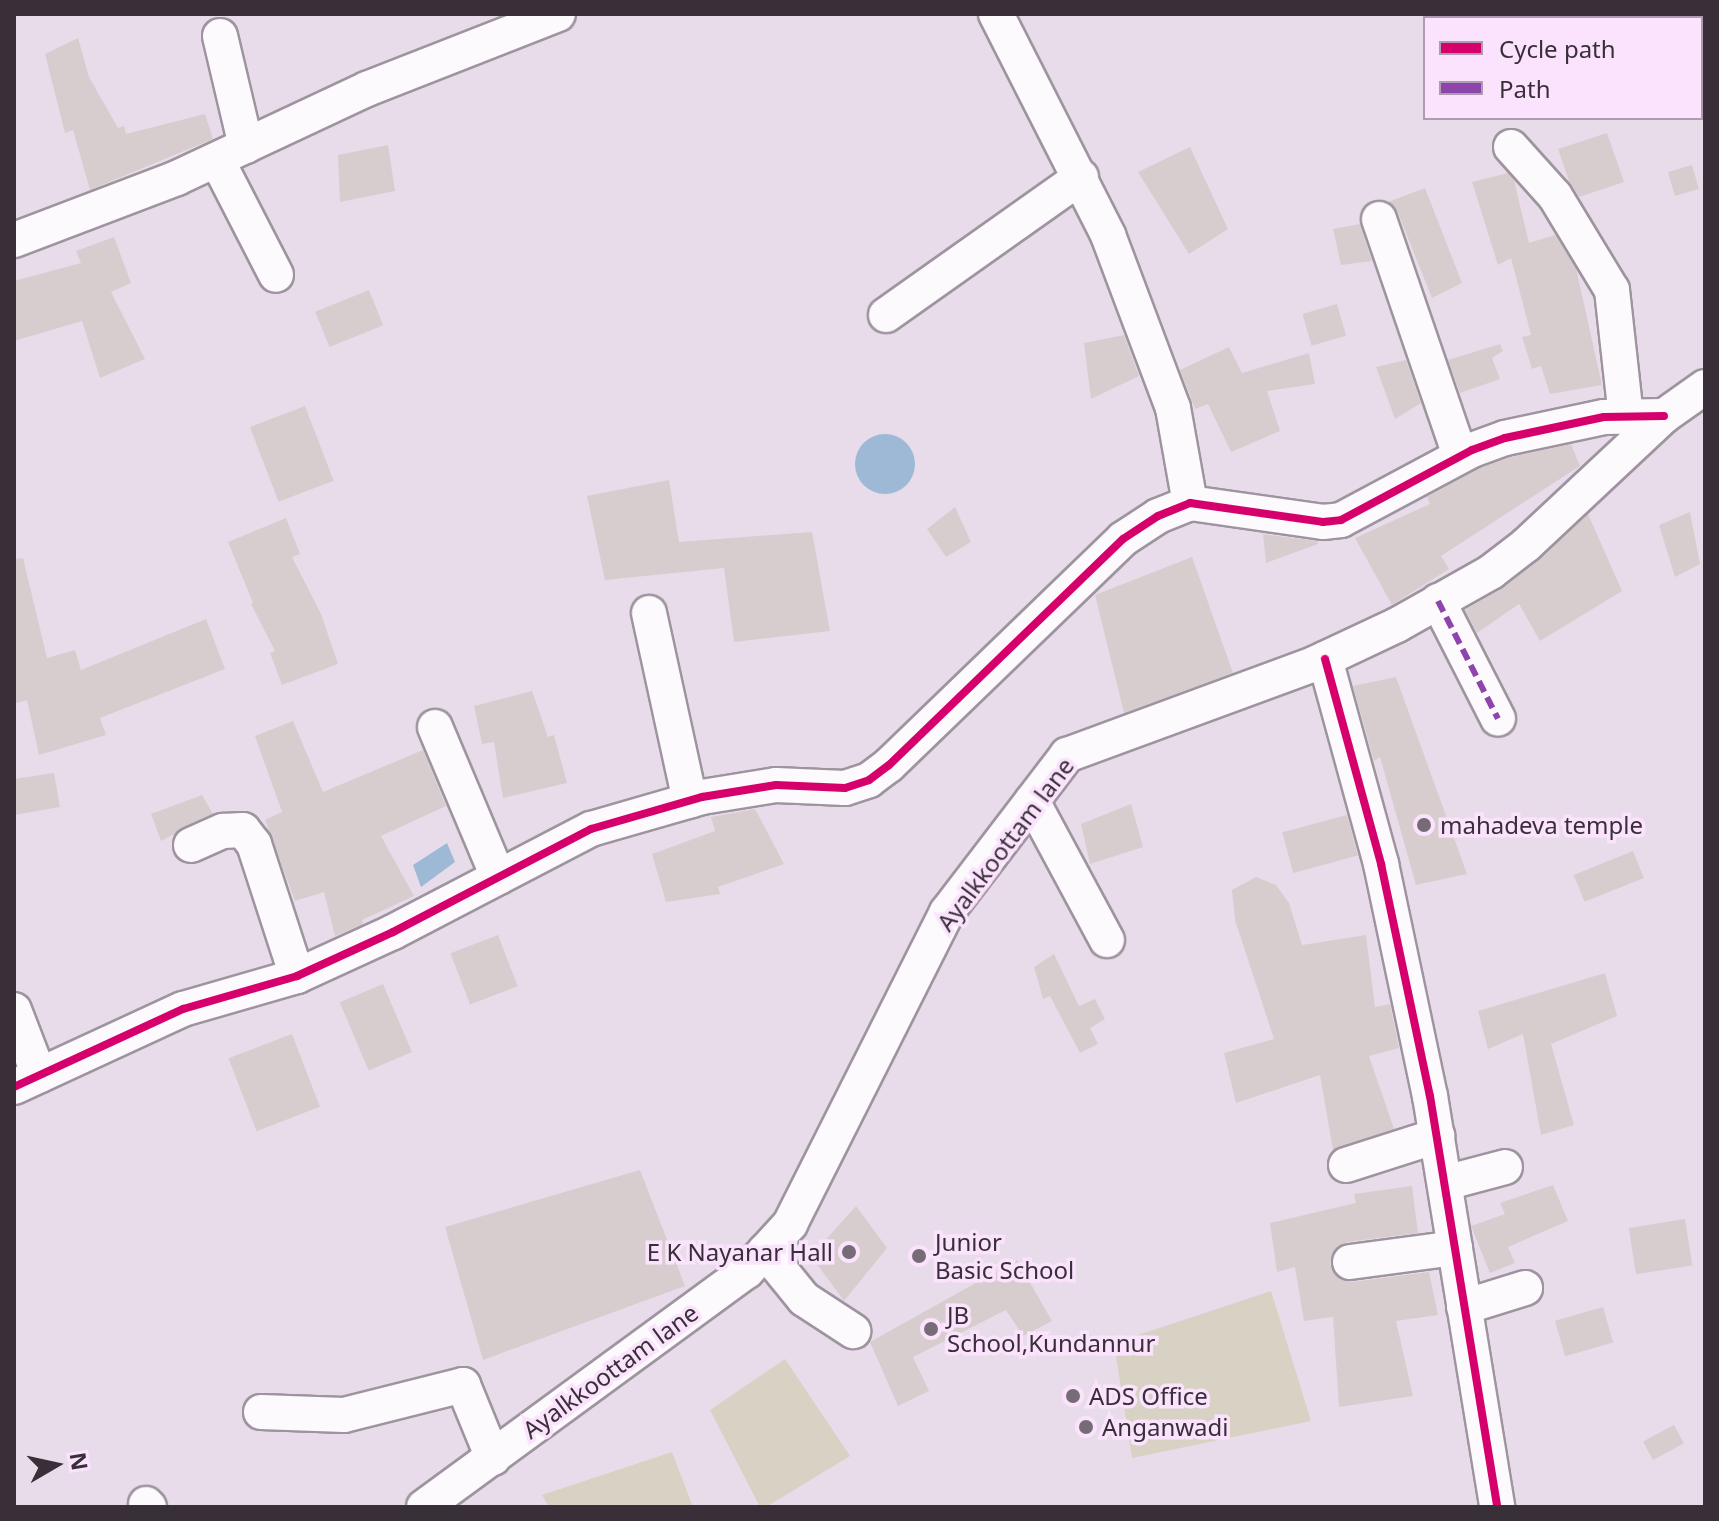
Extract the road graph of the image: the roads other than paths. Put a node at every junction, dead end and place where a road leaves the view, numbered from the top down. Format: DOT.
graph roads {
  1 [pos="558,14"];
  2 [pos="996,14"];
  3 [pos="220,36"];
  4 [pos="1511,147"];
  5 [pos="232,153"];
  6 [pos="1081,177"];
  7 [pos="1379,219"];
  8 [pos="14,240"];
  9 [pos="276,275"];
  10 [pos="886,315"];
  11 [pos="1705,387"];
  12 [pos="1664,416"];
  13 [pos="1626,417"];
  14 [pos="1460,456"];
  15 [pos="1190,503"];
  16 [pos="1438,601"];
  17 [pos="649,613"];
  18 [pos="1325,659"];
  19 [pos="1498,719"];
  20 [pos="435,727"];
  21 [pos="690,801"];
  22 [pos="1032,801"];
  23 [pos="191,845"];
  24 [pos="498,877"];
  25 [pos="1107,940"];
  26 [pos="297,976"];
  27 [pos="14,1010"];
  28 [pos="27,1081"];
  29 [pos="1437,1136"];
  30 [pos="1346,1165"];
  31 [pos="1505,1167"];
  32 [pos="1445,1183"];
  33 [pos="1455,1248"];
  34 [pos="765,1251"];
  35 [pos="1350,1262"];
  36 [pos="1525,1288"];
  37 [pos="1464,1307"];
  38 [pos="853,1331"];
  39 [pos="261,1412"];
  40 [pos="493,1458"];
  41 [pos="424,1507"];
  42 [pos="1497,1507"];
  1 -- 5 [label="street"];
  2 -- 6 [label="street"];
  3 -- 5 [label="street"];
  4 -- 13 [label="street"];
  5 -- 8 [label="street"];
  5 -- 9 [label="street"];
  6 -- 10 [label="street"];
  6 -- 15 [label="street"];
  7 -- 14 [label="street"];
  11 -- 12 [label="street, Ayalkkoottam lane"];
  12 -- 13 [label="street"];
  12 -- 16 [label="street, Ayalkkoottam lane"];
  13 -- 14 [label="street"];
  14 -- 15 [label="street"];
  15 -- 21 [label="street"];
  16 -- 18 [label="street, Ayalkkoottam lane"];
  16 -- 19 [label="street"];
  17 -- 21 [label="street"];
  18 -- 22 [label="street, Ayalkkoottam lane"];
  18 -- 29 [label="street"];
  20 -- 24 [label="street"];
  21 -- 24 [label="street"];
  22 -- 25 [label="street"];
  22 -- 34 [label="street, Ayalkkoottam lane"];
  23 -- 26 [label="street"];
  24 -- 26 [label="street"];
  26 -- 28 [label="street"];
  27 -- 28 [label="street"];
  29 -- 30 [label="street"];
  29 -- 32 [label="street"];
  31 -- 32 [label="street"];
  32 -- 33 [label="street"];
  33 -- 35 [label="street"];
  33 -- 37 [label="street"];
  34 -- 38 [label="street"];
  34 -- 40 [label="street, Ayalkkoottam lane"];
  36 -- 37 [label="street"];
  37 -- 42 [label="street"];
  39 -- 40 [label="street"];
  40 -- 41 [label="street, Ayalkkoottam lane"];
}
